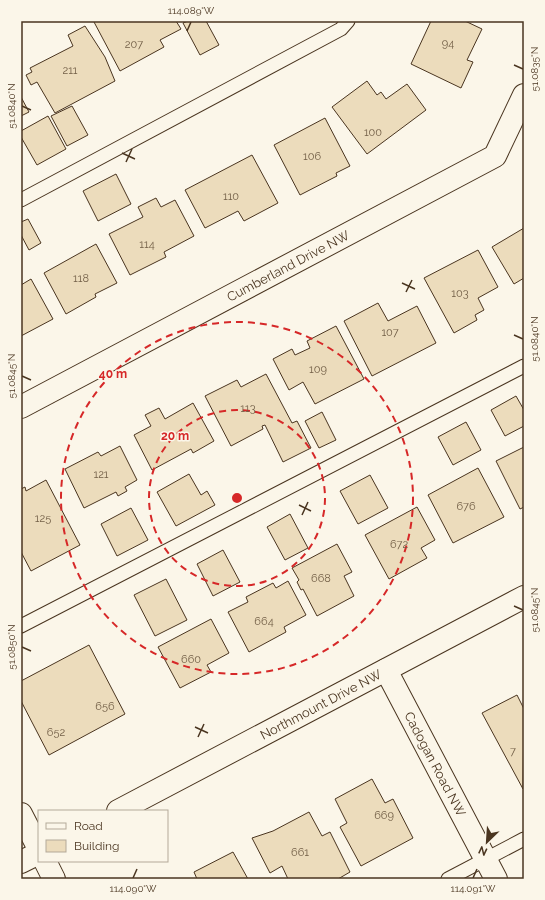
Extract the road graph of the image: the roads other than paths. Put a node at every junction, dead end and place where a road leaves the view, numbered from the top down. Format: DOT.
graph roads {
  1 [pos="348,21"];
  2 [pos="524,95"];
  3 [pos="21,200"];
  4 [pos="524,366"];
  5 [pos="21,407"];
  6 [pos="524,597"];
  7 [pos="21,626"];
  8 [pos="386,670"];
  9 [pos="120,810"];
  10 [pos="21,814"];
  11 [pos="524,839"];
  12 [pos="38,847"];
  13 [pos="38,853"];
  14 [pos="485,858"];
  15 [pos="21,862"];
  16 [pos="46,862"];
  17 [pos="54,879"];
  18 [pos="448,879"];
  19 [pos="496,879"];
  1 -- 3 [label="lane"];
  2 -- 5 [label="street, Cumberland Drive NW"];
  4 -- 7 [label="lane"];
  6 -- 8 [label="street, Northmount Drive NW"];
  8 -- 9 [label="street, Northmount Drive NW"];
  8 -- 14 [label="street, Cadogan Road NW"];
  10 -- 12 [label="street"];
  11 -- 14 [label="lane"];
  13 -- 15 [label="street"];
  14 -- 18 [label="lane"];
  14 -- 19 [label="street, Cadogan Road NW"];
  16 -- 17 [label="street"];
}
